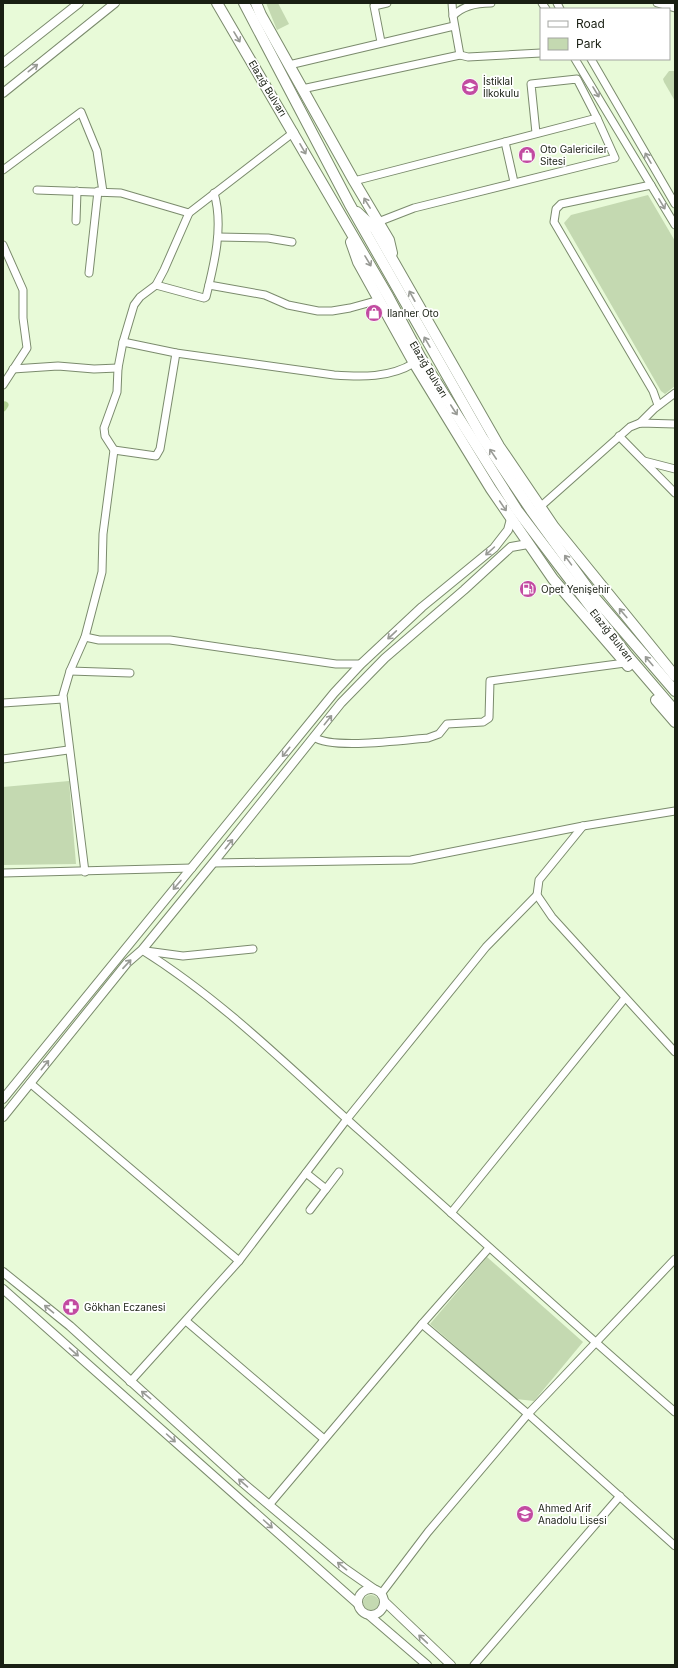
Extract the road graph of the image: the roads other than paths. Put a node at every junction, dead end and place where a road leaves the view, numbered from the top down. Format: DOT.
graph roads {
  1 [pos="80,3"];
  2 [pos="115,3"];
  3 [pos="217,3"];
  4 [pos="256,3"];
  5 [pos="387,3"];
  6 [pos="452,3"];
  7 [pos="491,3"];
  8 [pos="658,3"];
  9 [pos="246,6"];
  10 [pos="675,8"];
  11 [pos="453,16"];
  12 [pos="454,26"];
  13 [pos="381,42"];
  14 [pos="540,53"];
  15 [pos="460,55"];
  16 [pos="576,60"];
  17 [pos="592,60"];
  18 [pos="3,63"];
  19 [pos="289,65"];
  20 [pos="302,89"];
  21 [pos="3,93"];
  22 [pos="597,118"];
  23 [pos="294,132"];
  24 [pos="536,133"];
  25 [pos="505,142"];
  26 [pos="3,170"];
  27 [pos="354,181"];
  28 [pos="514,182"];
  29 [pos="651,185"];
  30 [pos="37,190"];
  31 [pos="77,191"];
  32 [pos="100,191"];
  33 [pos="214,193"];
  34 [pos="675,204"];
  35 [pos="350,205"];
  36 [pos="188,213"];
  37 [pos="341,216"];
  38 [pos="76,222"];
  39 [pos="378,222"];
  40 [pos="675,224"];
  41 [pos="218,237"];
  42 [pos="292,242"];
  43 [pos="3,245"];
  44 [pos="394,263"];
  45 [pos="89,273"];
  46 [pos="156,285"];
  47 [pos="210,285"];
  48 [pos="378,300"];
  49 [pos="124,342"];
  50 [pos="176,353"];
  51 [pos="414,363"];
  52 [pos="118,368"];
  53 [pos="13,369"];
  54 [pos="3,385"];
  55 [pos="675,393"];
  56 [pos="658,405"];
  57 [pos="640,423"];
  58 [pos="675,424"];
  59 [pos="619,436"];
  60 [pos="114,450"];
  61 [pos="643,461"];
  62 [pos="675,469"];
  63 [pos="675,493"];
  64 [pos="540,507"];
  65 [pos="511,519"];
  66 [pos="528,544"];
  67 [pos="85,637"];
  68 [pos="625,663"];
  69 [pos="361,664"];
  70 [pos="70,671"];
  71 [pos="130,673"];
  72 [pos="675,676"];
  73 [pos="675,690"];
  74 [pos="63,699"];
  75 [pos="3,704"];
  76 [pos="675,711"];
  77 [pos="675,722"];
  78 [pos="314,737"];
  79 [pos="68,750"];
  80 [pos="3,759"];
  81 [pos="675,811"];
  82 [pos="583,826"];
  83 [pos="213,863"];
  84 [pos="192,868"];
  85 [pos="85,872"];
  86 [pos="3,873"];
  87 [pos="537,895"];
  88 [pos="254,949"];
  89 [pos="142,950"];
  90 [pos="626,998"];
  91 [pos="675,1052"];
  92 [pos="30,1083"];
  93 [pos="3,1099"];
  94 [pos="3,1117"];
  95 [pos="347,1119"];
  96 [pos="339,1172"];
  97 [pos="306,1173"];
  98 [pos="326,1189"];
  99 [pos="310,1210"];
  100 [pos="451,1213"];
  101 [pos="489,1248"];
  102 [pos="675,1259"];
  103 [pos="239,1261"];
  104 [pos="3,1272"];
  105 [pos="3,1289"];
  106 [pos="186,1321"];
  107 [pos="422,1324"];
  108 [pos="595,1343"];
  109 [pos="130,1382"];
  110 [pos="675,1412"];
  111 [pos="528,1414"];
  112 [pos="324,1439"];
  113 [pos="620,1496"];
  114 [pos="269,1505"];
  115 [pos="675,1546"];
  116 [pos="374,1589"];
  117 [pos="381,1594"];
  118 [pos="385,1602"];
  119 [pos="358,1604"];
  120 [pos="370,1616"];
  121 [pos="427,1665"];
  122 [pos="451,1665"];
  123 [pos="474,1665"];
  1 -- 18 [label="main road"];
  21 -- 2 [label="main road, one-way"];
  3 -- 23 [label="highway, Elazığ Bulvarı, one-way"];
  4 -- 19 [label="highway"];
  5 -- 13 [label="street"];
  6 -- 11 [label="street"];
  7 -- 11 [label="street"];
  8 -- 10 [label="street"];
  9 -- 35 [label="highway, Elazığ Bulvarı"];
  11 -- 12 [label="street"];
  12 -- 13 [label="street"];
  12 -- 15 [label="street"];
  13 -- 19 [label="street"];
  14 -- 15 [label="street"];
  15 -- 20 [label="street"];
  16 -- 29 [label="street, one-way"];
  34 -- 17 [label="street, one-way"];
  19 -- 20 [label="highway"];
  20 -- 27 [label="highway"];
  22 -- 24 [label="street"];
  22 -- 24 [label="street"];
  22 -- 28 [label="street"];
  23 -- 33 [label="street"];
  23 -- 37 [label="highway, Elazığ Bulvarı, one-way"];
  24 -- 25 [label="street"];
  25 -- 27 [label="street"];
  25 -- 28 [label="street"];
  26 -- 32 [label="street"];
  39 -- 27 [label="highway, one-way"];
  28 -- 39 [label="street"];
  29 -- 40 [label="street, one-way"];
  29 -- 56 [label="street"];
  30 -- 31 [label="street"];
  31 -- 32 [label="street"];
  31 -- 38 [label="street"];
  32 -- 36 [label="street"];
  32 -- 45 [label="street"];
  33 -- 36 [label="street"];
  33 -- 41 [label="street"];
  35 -- 44 [label="highway"];
  73 -- 35 [label="highway, Elazığ Bulvarı, one-way"];
  36 -- 46 [label="street"];
  37 -- 48 [label="highway"];
  37 -- 76 [label="highway, Elazığ Bulvarı, one-way"];
  39 -- 44 [label="highway"];
  41 -- 42 [label="street"];
  41 -- 47 [label="street"];
  43 -- 53 [label="street"];
  64 -- 44 [label="highway, one-way"];
  46 -- 47 [label="street"];
  46 -- 49 [label="street"];
  47 -- 48 [label="street"];
  48 -- 51 [label="highway"];
  49 -- 50 [label="street"];
  49 -- 52 [label="street"];
  50 -- 51 [label="street"];
  50 -- 60 [label="street"];
  51 -- 65 [label="highway, one-way"];
  52 -- 53 [label="street"];
  52 -- 60 [label="street"];
  53 -- 54 [label="street"];
  55 -- 56 [label="street"];
  56 -- 57 [label="street"];
  57 -- 58 [label="street"];
  57 -- 59 [label="street"];
  59 -- 61 [label="street"];
  59 -- 64 [label="street"];
  60 -- 67 [label="street"];
  61 -- 62 [label="street"];
  61 -- 63 [label="street"];
  72 -- 64 [label="highway, one-way"];
  65 -- 66 [label="highway"];
  65 -- 69 [label="main road, one-way"];
  66 -- 68 [label="highway"];
  78 -- 66 [label="main road, one-way"];
  67 -- 69 [label="street"];
  67 -- 70 [label="street"];
  68 -- 77 [label="highway"];
  68 -- 78 [label="street"];
  69 -- 84 [label="main road, one-way"];
  70 -- 71 [label="street"];
  70 -- 74 [label="street"];
  74 -- 75 [label="street"];
  74 -- 79 [label="street"];
  83 -- 78 [label="main road, one-way"];
  79 -- 80 [label="street"];
  79 -- 85 [label="street"];
  81 -- 82 [label="street"];
  82 -- 83 [label="street"];
  82 -- 87 [label="street"];
  83 -- 89 [label="main road"];
  84 -- 85 [label="street"];
  84 -- 93 [label="main road, one-way"];
  85 -- 86 [label="street"];
  87 -- 90 [label="street"];
  87 -- 95 [label="street"];
  88 -- 89 [label="street"];
  92 -- 89 [label="main road, one-way"];
  89 -- 95 [label="street"];
  90 -- 91 [label="street"];
  90 -- 100 [label="street"];
  92 -- 94 [label="main road"];
  92 -- 103 [label="street"];
  95 -- 97 [label="street"];
  95 -- 100 [label="street"];
  96 -- 98 [label="street"];
  97 -- 98 [label="street"];
  97 -- 103 [label="street"];
  98 -- 99 [label="street"];
  100 -- 101 [label="street"];
  101 -- 107 [label="street"];
  101 -- 108 [label="street"];
  102 -- 108 [label="street"];
  103 -- 106 [label="street"];
  109 -- 104 [label="main road, one-way"];
  105 -- 119 [label="main road, one-way"];
  106 -- 109 [label="street"];
  106 -- 112 [label="street"];
  107 -- 111 [label="street"];
  107 -- 112 [label="street"];
  108 -- 110 [label="street"];
  108 -- 111 [label="street"];
  114 -- 109 [label="main road, one-way"];
  111 -- 113 [label="street"];
  111 -- 117 [label="street"];
  112 -- 114 [label="street"];
  113 -- 115 [label="street"];
  113 -- 123 [label="street"];
  116 -- 114 [label="main road, one-way"];
  116 -- 117 [label="main road"];
  116 -- 119 [label="main road"];
  117 -- 118 [label="main road"];
  118 -- 120 [label="main road"];
  122 -- 118 [label="main road, one-way"];
  119 -- 120 [label="main road"];
  120 -- 121 [label="main road"];
}
